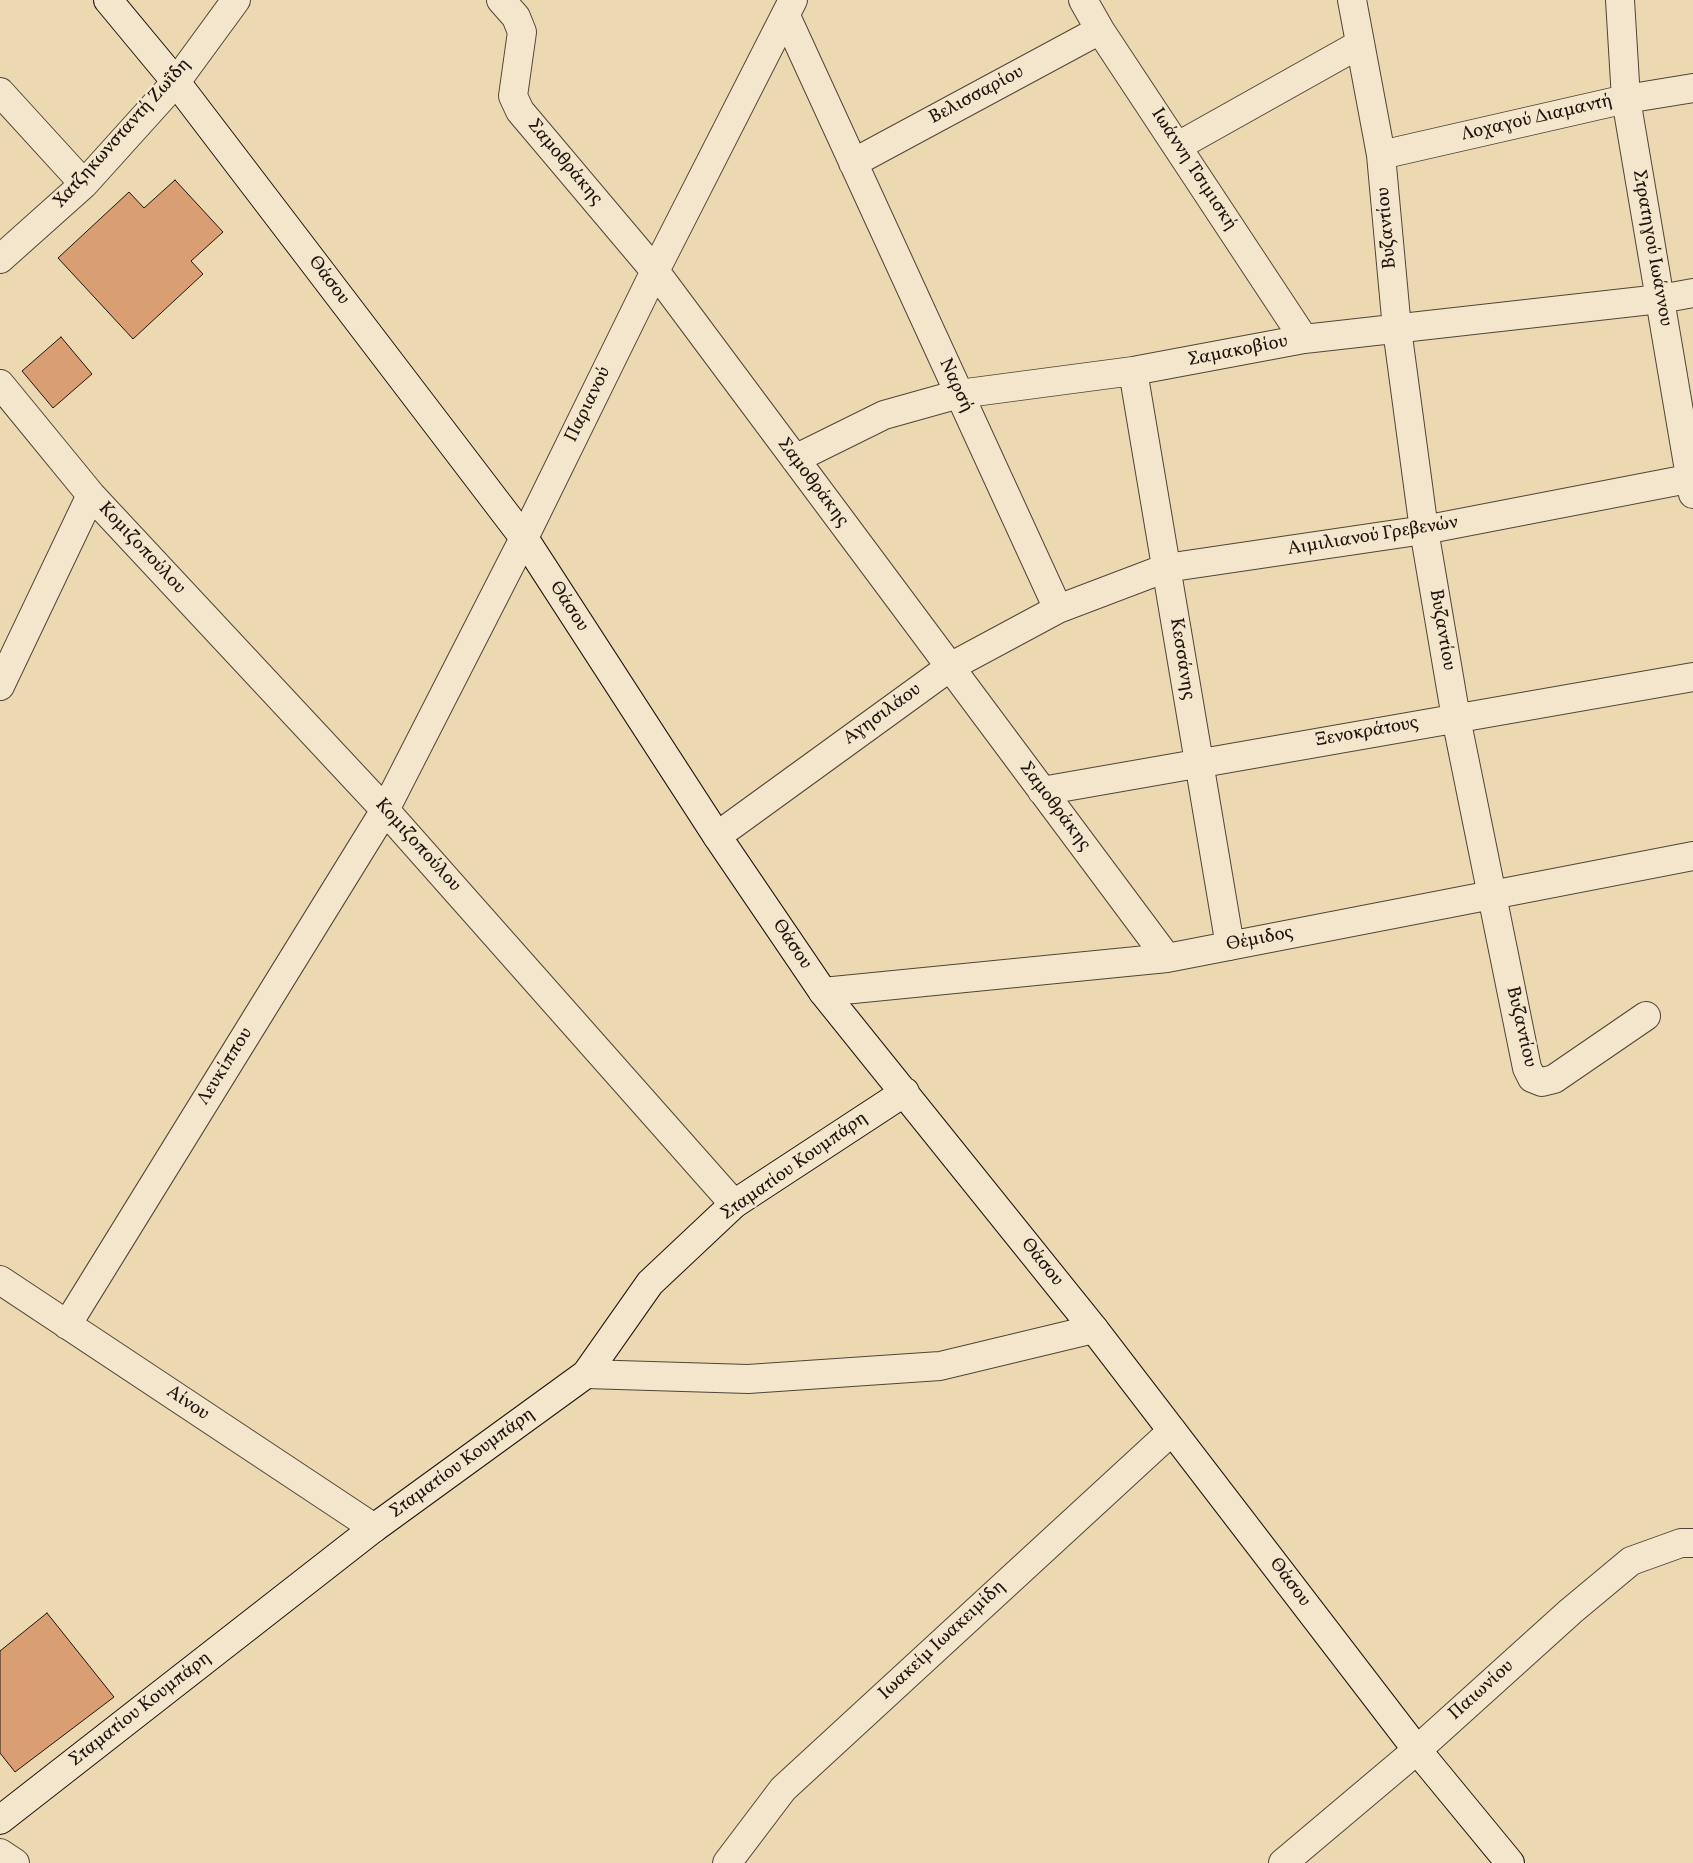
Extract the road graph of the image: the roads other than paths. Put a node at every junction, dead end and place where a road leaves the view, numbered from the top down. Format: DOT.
graph roads {
  1 [pos="108,0"];
  2 [pos="236,0"];
  3 [pos="501,0"];
  4 [pos="1083,0"];
  5 [pos="1352,0"];
  6 [pos="1620,0"];
  7 [pos="789,8"];
  8 [pos="1100,30"];
  9 [pos="1360,44"];
  10 [pos="176,82"];
  11 [pos="1693,88"];
  12 [pos="0,92"];
  13 [pos="1626,99"];
  14 [pos="1178,146"];
  15 [pos="1381,155"];
  16 [pos="853,163"];
  17 [pos="84,184"];
  18 [pos="0,259"];
  19 [pos="655,271"];
  20 [pos="1693,293"];
  21 [pos="1660,300"];
  22 [pos="1397,329"];
  23 [pos="1304,339"];
  24 [pos="1133,372"];
  25 [pos="0,384"];
  26 [pos="959,394"];
  27 [pos="795,459"];
  28 [pos="1692,483"];
  29 [pos="91,495"];
  30 [pos="1424,530"];
  31 [pos="524,538"];
  32 [pos="1166,568"];
  33 [pos="1058,608"];
  34 [pos="950,667"];
  35 [pos="1693,677"];
  36 [pos="0,686"];
  37 [pos="1456,718"];
  38 [pos="1198,763"];
  39 [pos="1042,791"];
  40 [pos="385,810"];
  41 [pos="717,836"];
  42 [pos="1693,856"];
  43 [pos="1493,895"];
  44 [pos="1230,946"];
  45 [pos="1167,958"];
  46 [pos="823,992"];
  47 [pos="1646,1016"];
  48 [pos="905,1092"];
  49 [pos="734,1204"];
  50 [pos="0,1280"];
  51 [pos="67,1325"];
  52 [pos="1094,1329"];
  53 [pos="586,1374"];
  54 [pos="1172,1431"];
  55 [pos="374,1528"];
  56 [pos="1693,1543"];
  57 [pos="1417,1750"];
  58 [pos="0,1820"];
  59 [pos="0,1853"];
  60 [pos="15,1863"];
  61 [pos="727,1863"];
  62 [pos="1283,1863"];
  63 [pos="1510,1863"];
  1 -- 10 [label="street, Θάσου"];
  2 -- 10 [label="street, Χατζηκωνσταντή Ζωΐδη"];
  3 -- 19 [label="street, Σαμοθράκης"];
  4 -- 8 [label="street, Ιωάννη Τσιμισκή"];
  5 -- 9 [label="street, Βυζαντίου"];
  6 -- 13 [label="street, Στρατηγού Ιωάννου"];
  7 -- 16 [label="street, Ναρσή"];
  7 -- 19 [label="street, Παριανού"];
  8 -- 14 [label="street, Ιωάννη Τσιμισκή"];
  8 -- 16 [label="street, Βελισσαρίου"];
  9 -- 14 [label="street"];
  9 -- 15 [label="street, Βυζαντίου"];
  10 -- 17 [label="street, Χατζηκωνσταντή Ζωΐδη"];
  10 -- 31 [label="street, Θάσου"];
  11 -- 13 [label="street, Λοχαγού Διαμαντή"];
  12 -- 17 [label="street"];
  13 -- 15 [label="street, Λοχαγού Διαμαντή"];
  13 -- 21 [label="street, Στρατηγού Ιωάννου"];
  14 -- 23 [label="street, Ιωάννη Τσιμισκή"];
  15 -- 22 [label="street, Βυζαντίου"];
  16 -- 26 [label="street, Ναρσή"];
  17 -- 18 [label="street, Χατζηκωνσταντή Ζωΐδη"];
  19 -- 27 [label="street, Σαμοθράκης"];
  19 -- 31 [label="street, Παριανού"];
  20 -- 21 [label="street, Σαμακοβίου"];
  21 -- 22 [label="street, Σαμακοβίου"];
  21 -- 28 [label="street, Στρατηγού Ιωάννου"];
  22 -- 23 [label="street, Σαμακοβίου"];
  22 -- 30 [label="street, Βυζαντίου"];
  23 -- 24 [label="street, Σαμακοβίου"];
  24 -- 26 [label="street, Σαμακοβίου"];
  24 -- 32 [label="street, Κεσσάνης"];
  25 -- 29 [label="street, Κομιζοπούλου"];
  26 -- 27 [label="street, Σαμακοβίου"];
  26 -- 33 [label="street, Ναρσή"];
  27 -- 34 [label="street, Σαμοθράκης"];
  28 -- 30 [label="street, Αιμιλιανού Γρεβενών"];
  29 -- 36 [label="street"];
  29 -- 40 [label="street, Κομιζοπούλου"];
  30 -- 32 [label="street, Αιμιλιανού Γρεβενών"];
  30 -- 37 [label="street, Βυζαντίου"];
  31 -- 40 [label="street, Παριανού"];
  31 -- 41 [label="street, Θάσου"];
  32 -- 33 [label="street, Αιμιλιανού Γρεβενών"];
  32 -- 38 [label="street, Κεσσάνης"];
  33 -- 34 [label="street, Αγησιλάου"];
  34 -- 39 [label="street, Σαμοθράκης"];
  34 -- 41 [label="street, Αγησιλάου"];
  35 -- 37 [label="street, Ξενοκράτους"];
  37 -- 38 [label="street, Ξενοκράτους"];
  37 -- 43 [label="street, Βυζαντίου"];
  38 -- 39 [label="street, Ξενοκράτους"];
  38 -- 44 [label="street, Κεσσάνης"];
  39 -- 45 [label="street, Σαμοθράκης"];
  40 -- 49 [label="street, Κομιζοπούλου"];
  40 -- 51 [label="street, Λευκίππου"];
  41 -- 46 [label="street, Θάσου"];
  42 -- 43 [label="street, Θέμιδος"];
  43 -- 44 [label="street, Θέμιδος"];
  43 -- 47 [label="street, Βυζαντίου"];
  44 -- 45 [label="street, Θέμιδος"];
  45 -- 46 [label="street, Θέμιδος"];
  46 -- 48 [label="street, Θάσου"];
  48 -- 49 [label="street, Σταματίου Κουμπάρη"];
  48 -- 52 [label="street, Θάσου"];
  49 -- 53 [label="street, Σταματίου Κουμπάρη"];
  50 -- 51 [label="street, Αίνου"];
  51 -- 55 [label="street, Αίνου"];
  52 -- 53 [label="street"];
  52 -- 54 [label="street, Θάσου"];
  53 -- 55 [label="street, Σταματίου Κουμπάρη"];
  54 -- 57 [label="street, Θάσου"];
  54 -- 61 [label="street, Ιωακείμ Ιωακειμίδη"];
  55 -- 58 [label="street, Σταματίου Κουμπάρη"];
  56 -- 57 [label="street, Παιωνίου"];
  57 -- 62 [label="street, Παιωνίου"];
  57 -- 63 [label="street, Θάσου"];
  59 -- 60 [label="street"];
}
